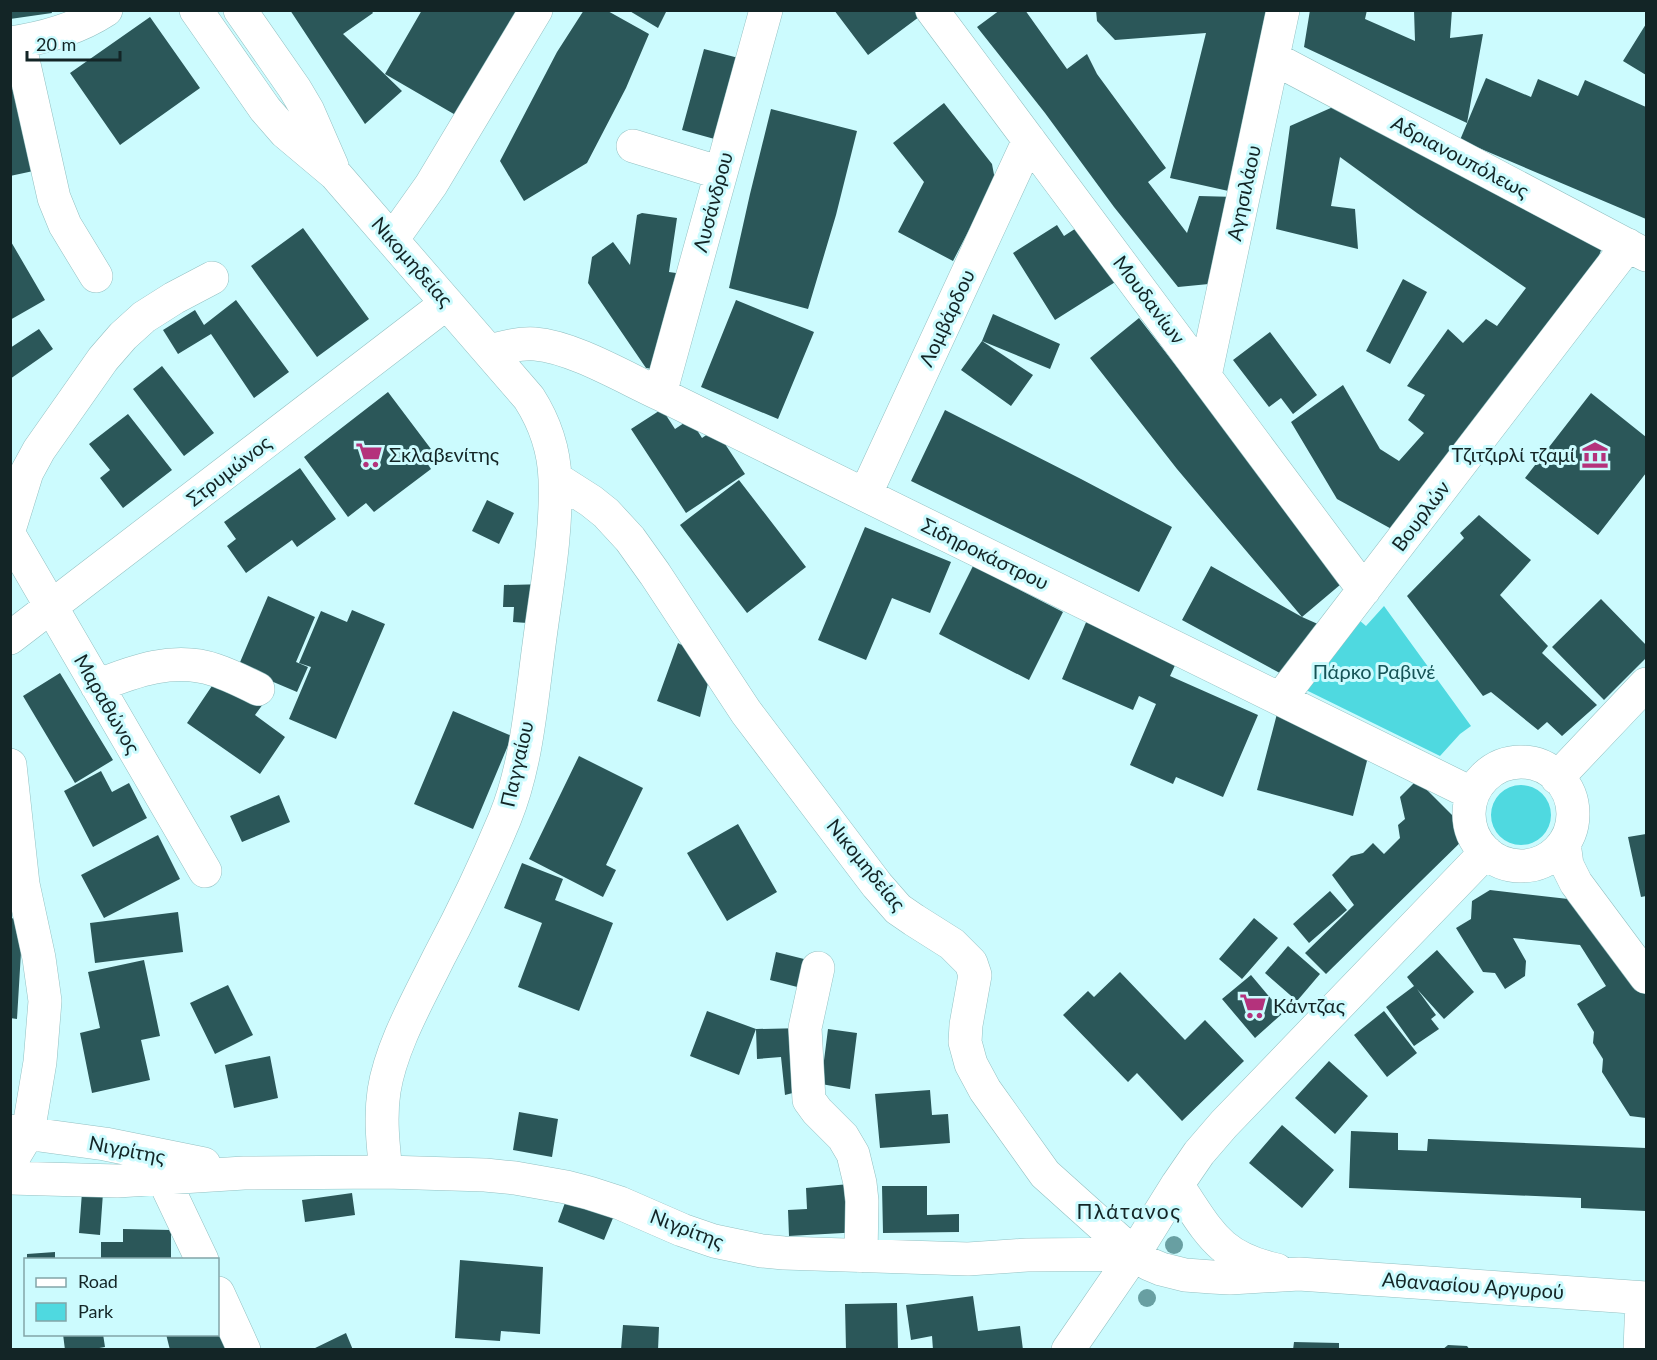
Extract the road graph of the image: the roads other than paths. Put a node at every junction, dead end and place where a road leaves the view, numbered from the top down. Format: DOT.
graph roads {
  1 [pos="106,10"];
  2 [pos="195,10"];
  3 [pos="240,10"];
  4 [pos="536,10"];
  5 [pos="766,10"];
  6 [pos="932,10"];
  7 [pos="1283,10"];
  8 [pos="15,43"];
  9 [pos="1273,58"];
  10 [pos="1029,140"];
  11 [pos="633,146"];
  12 [pos="721,173"];
  13 [pos="335,174"];
  14 [pos="392,240"];
  15 [pos="1637,250"];
  16 [pos="96,276"];
  17 [pos="212,278"];
  18 [pos="447,303"];
  19 [pos="489,351"];
  20 [pos="1205,376"];
  21 [pos="660,394"];
  22 [pos="555,478"];
  23 [pos="866,495"];
  24 [pos="10,527"];
  25 [pos="10,536"];
  26 [pos="1364,590"];
  27 [pos="51,608"];
  28 [pos="10,638"];
  29 [pos="1647,684"];
  30 [pos="97,686"];
  31 [pos="258,689"];
  32 [pos="1280,699"];
  33 [pos="10,765"];
  34 [pos="1557,778"];
  35 [pos="1473,794"];
  36 [pos="1564,843"];
  37 [pos="1486,852"];
  38 [pos="205,871"];
  39 [pos="818,968"];
  40 [pos="1647,977"];
  41 [pos="15,1152"];
  42 [pos="386,1172"];
  43 [pos="244,1173"];
  44 [pos="163,1178"];
  45 [pos="1177,1185"];
  46 [pos="1134,1254"];
  47 [pos="861,1256"];
  48 [pos="201,1258"];
  49 [pos="1299,1274"];
  50 [pos="219,1295"];
  51 [pos="1644,1298"];
  52 [pos="244,1350"];
  53 [pos="1068,1350"];
  54 [pos="1640,1350"];
  1 -- 8 [label="street"];
  2 -- 13 [label="street, Νικομηδείας"];
  3 -- 13 [label="street, Νικομηδείας"];
  4 -- 14 [label="street"];
  5 -- 12 [label="street, Λυσάνδρου"];
  6 -- 10 [label="street, Μουδανίων"];
  7 -- 9 [label="street, Αγησιλάου"];
  8 -- 16 [label="street"];
  9 -- 15 [label="street, Αδριανουπόλεως"];
  9 -- 20 [label="street, Αγησιλάου"];
  10 -- 20 [label="street, Μουδανίων"];
  10 -- 23 [label="street, Λομβάρδου"];
  11 -- 12 [label="street"];
  12 -- 21 [label="street, Λυσάνδρου"];
  13 -- 14 [label="street, Νικομηδείας"];
  14 -- 18 [label="street, Νικομηδείας"];
  15 -- 26 [label="street, Βουρλών"];
  17 -- 24 [label="street"];
  18 -- 19 [label="street, Νικομηδείας"];
  18 -- 27 [label="street, Στρυμώνος"];
  19 -- 21 [label="street, Σιδηροκάστρου"];
  19 -- 22 [label="street, Παγγαίου"];
  20 -- 26 [label="street, Μουδανίων"];
  21 -- 23 [label="street, Σιδηροκάστρου"];
  22 -- 42 [label="street, Παγγαίου"];
  22 -- 46 [label="street, Νικομηδείας"];
  23 -- 32 [label="street, Σιδηροκάστρου"];
  25 -- 27 [label="street, Μαραθώνος"];
  26 -- 32 [label="street, Βουρλών"];
  27 -- 28 [label="street, Στρυμώνος"];
  27 -- 30 [label="street, Μαραθώνος"];
  29 -- 34 [label="street"];
  30 -- 31 [label="street"];
  30 -- 38 [label="street, Μαραθώνος"];
  32 -- 35 [label="street, Σιδηροκάστρου"];
  33 -- 41 [label="street"];
  34 -- 35 [label="street"];
  34 -- 36 [label="street"];
  35 -- 37 [label="street"];
  36 -- 37 [label="street"];
  36 -- 40 [label="street"];
  37 -- 45 [label="street"];
  39 -- 47 [label="street"];
  41 -- 43 [label="street, Νιγρίτης"];
  41 -- 44 [label="street, Νιγρίτης"];
  42 -- 43 [label="street, Νιγρίτης"];
  42 -- 47 [label="street, Νιγρίτης"];
  43 -- 44 [label="street, Νιγρίτης"];
  44 -- 48 [label="street"];
  45 -- 46 [label="street"];
  45 -- 49 [label="street, Αθανασίου Αργυρού"];
  46 -- 47 [label="street, Νιγρίτης"];
  46 -- 49 [label="street, Αθανασίου Αργυρού"];
  46 -- 53 [label="street"];
  49 -- 51 [label="street, Αθανασίου Αργυρού"];
  50 -- 52 [label="street"];
  51 -- 54 [label="street"];
}
